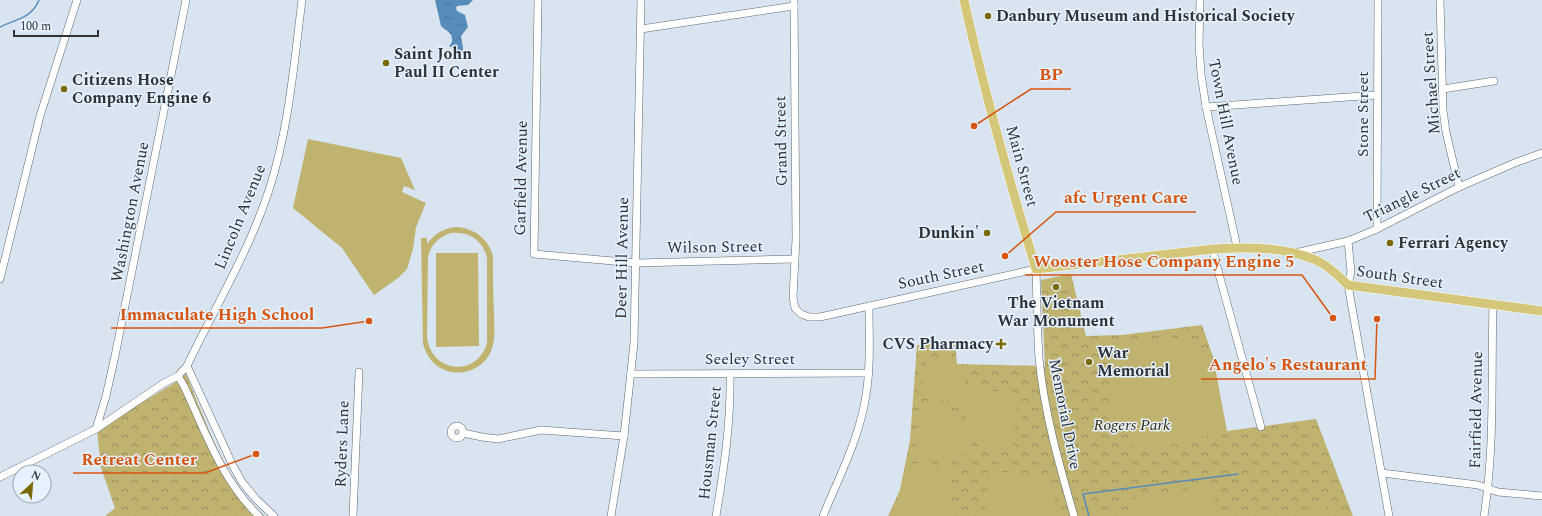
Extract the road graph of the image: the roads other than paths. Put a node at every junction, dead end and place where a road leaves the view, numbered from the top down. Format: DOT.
graph roads {
  1 [pos="77,0"];
  2 [pos="186,0"];
  3 [pos="302,0"];
  4 [pos="538,0"];
  5 [pos="641,0"];
  6 [pos="964,0"];
  7 [pos="1200,0"];
  8 [pos="1378,0"];
  9 [pos="1440,0"];
  10 [pos="794,3"];
  11 [pos="641,29"];
  12 [pos="1494,81"];
  13 [pos="1443,89"];
  14 [pos="1377,96"];
  15 [pos="1206,107"];
  16 [pos="1542,153"];
  17 [pos="1459,187"];
  18 [pos="1377,229"];
  19 [pos="1348,241"];
  20 [pos="1237,248"];
  21 [pos="1214,249"];
  22 [pos="1292,253"];
  23 [pos="795,259"];
  24 [pos="636,263"];
  25 [pos="1036,269"];
  26 [pos="0,279"];
  27 [pos="794,282"];
  28 [pos="1348,285"];
  29 [pos="1492,305"];
  30 [pos="869,306"];
  31 [pos="1542,312"];
  32 [pos="187,366"];
  33 [pos="359,372"];
  34 [pos="869,373"];
  35 [pos="631,374"];
  36 [pos="730,374"];
  37 [pos="178,376"];
  38 [pos="1261,427"];
  39 [pos="96,429"];
  40 [pos="463,433"];
  41 [pos="624,436"];
  42 [pos="1382,472"];
  43 [pos="0,477"];
  44 [pos="1488,488"];
  45 [pos="1542,496"];
  46 [pos="259,516"];
  47 [pos="274,516"];
  48 [pos="353,516"];
  49 [pos="611,516"];
  50 [pos="716,516"];
  51 [pos="823,516"];
  52 [pos="1074,516"];
  53 [pos="1389,516"];
  54 [pos="1484,516"];
  1 -- 26 [label="street"];
  2 -- 39 [label="street, Washington Avenue"];
  3 -- 32 [label="street, Lincoln Avenue"];
  4 -- 24 [label="street, Garfield Avenue"];
  5 -- 11 [label="street, Deer Hill Avenue"];
  6 -- 25 [label="main road, Main Street"];
  7 -- 15 [label="street, Town Hill Avenue"];
  8 -- 14 [label="street, Stone Street"];
  9 -- 13 [label="street, Michael Street"];
  10 -- 11 [label="street"];
  10 -- 23 [label="street, Grand Street"];
  11 -- 24 [label="street, Deer Hill Avenue"];
  12 -- 13 [label="street"];
  13 -- 17 [label="street, Michael Street"];
  14 -- 15 [label="street"];
  14 -- 18 [label="street, Stone Street"];
  15 -- 20 [label="street, Town Hill Avenue"];
  16 -- 17 [label="street, Triangle Street"];
  17 -- 18 [label="street, Triangle Street"];
  18 -- 19 [label="street, Triangle Street"];
  19 -- 22 [label="street, Triangle Street"];
  19 -- 28 [label="street"];
  20 -- 21 [label="main road, South Street"];
  20 -- 22 [label="main road, South Street"];
  21 -- 25 [label="main road, South Street"];
  21 -- 38 [label="street"];
  22 -- 28 [label="main road, South Street"];
  23 -- 24 [label="street, Wilson Street"];
  23 -- 27 [label="street, Grand Street"];
  24 -- 35 [label="street, Deer Hill Avenue"];
  25 -- 30 [label="street, South Street"];
  25 -- 52 [label="street, Memorial Drive"];
  27 -- 30 [label="street, South Street"];
  28 -- 29 [label="main road, South Street"];
  28 -- 42 [label="street"];
  29 -- 31 [label="main road, South Street"];
  29 -- 44 [label="street, Fairfield Avenue"];
  30 -- 34 [label="street"];
  32 -- 37 [label="street, Lincoln Avenue"];
  32 -- 47 [label="street"];
  33 -- 48 [label="street, Ryders Lane"];
  34 -- 36 [label="street, Seeley Street"];
  34 -- 51 [label="street"];
  35 -- 36 [label="street, Seeley Street"];
  35 -- 41 [label="street, Deer Hill Avenue"];
  36 -- 50 [label="street, Housman Street"];
  37 -- 39 [label="street, Lincoln Avenue"];
  37 -- 46 [label="street"];
  39 -- 43 [label="street, Lincoln Avenue"];
  40 -- 41 [label="street"];
  41 -- 49 [label="street, Deer Hill Avenue"];
  42 -- 44 [label="street"];
  42 -- 53 [label="street"];
  44 -- 45 [label="street"];
  44 -- 54 [label="street, Fairfield Avenue"];
}
